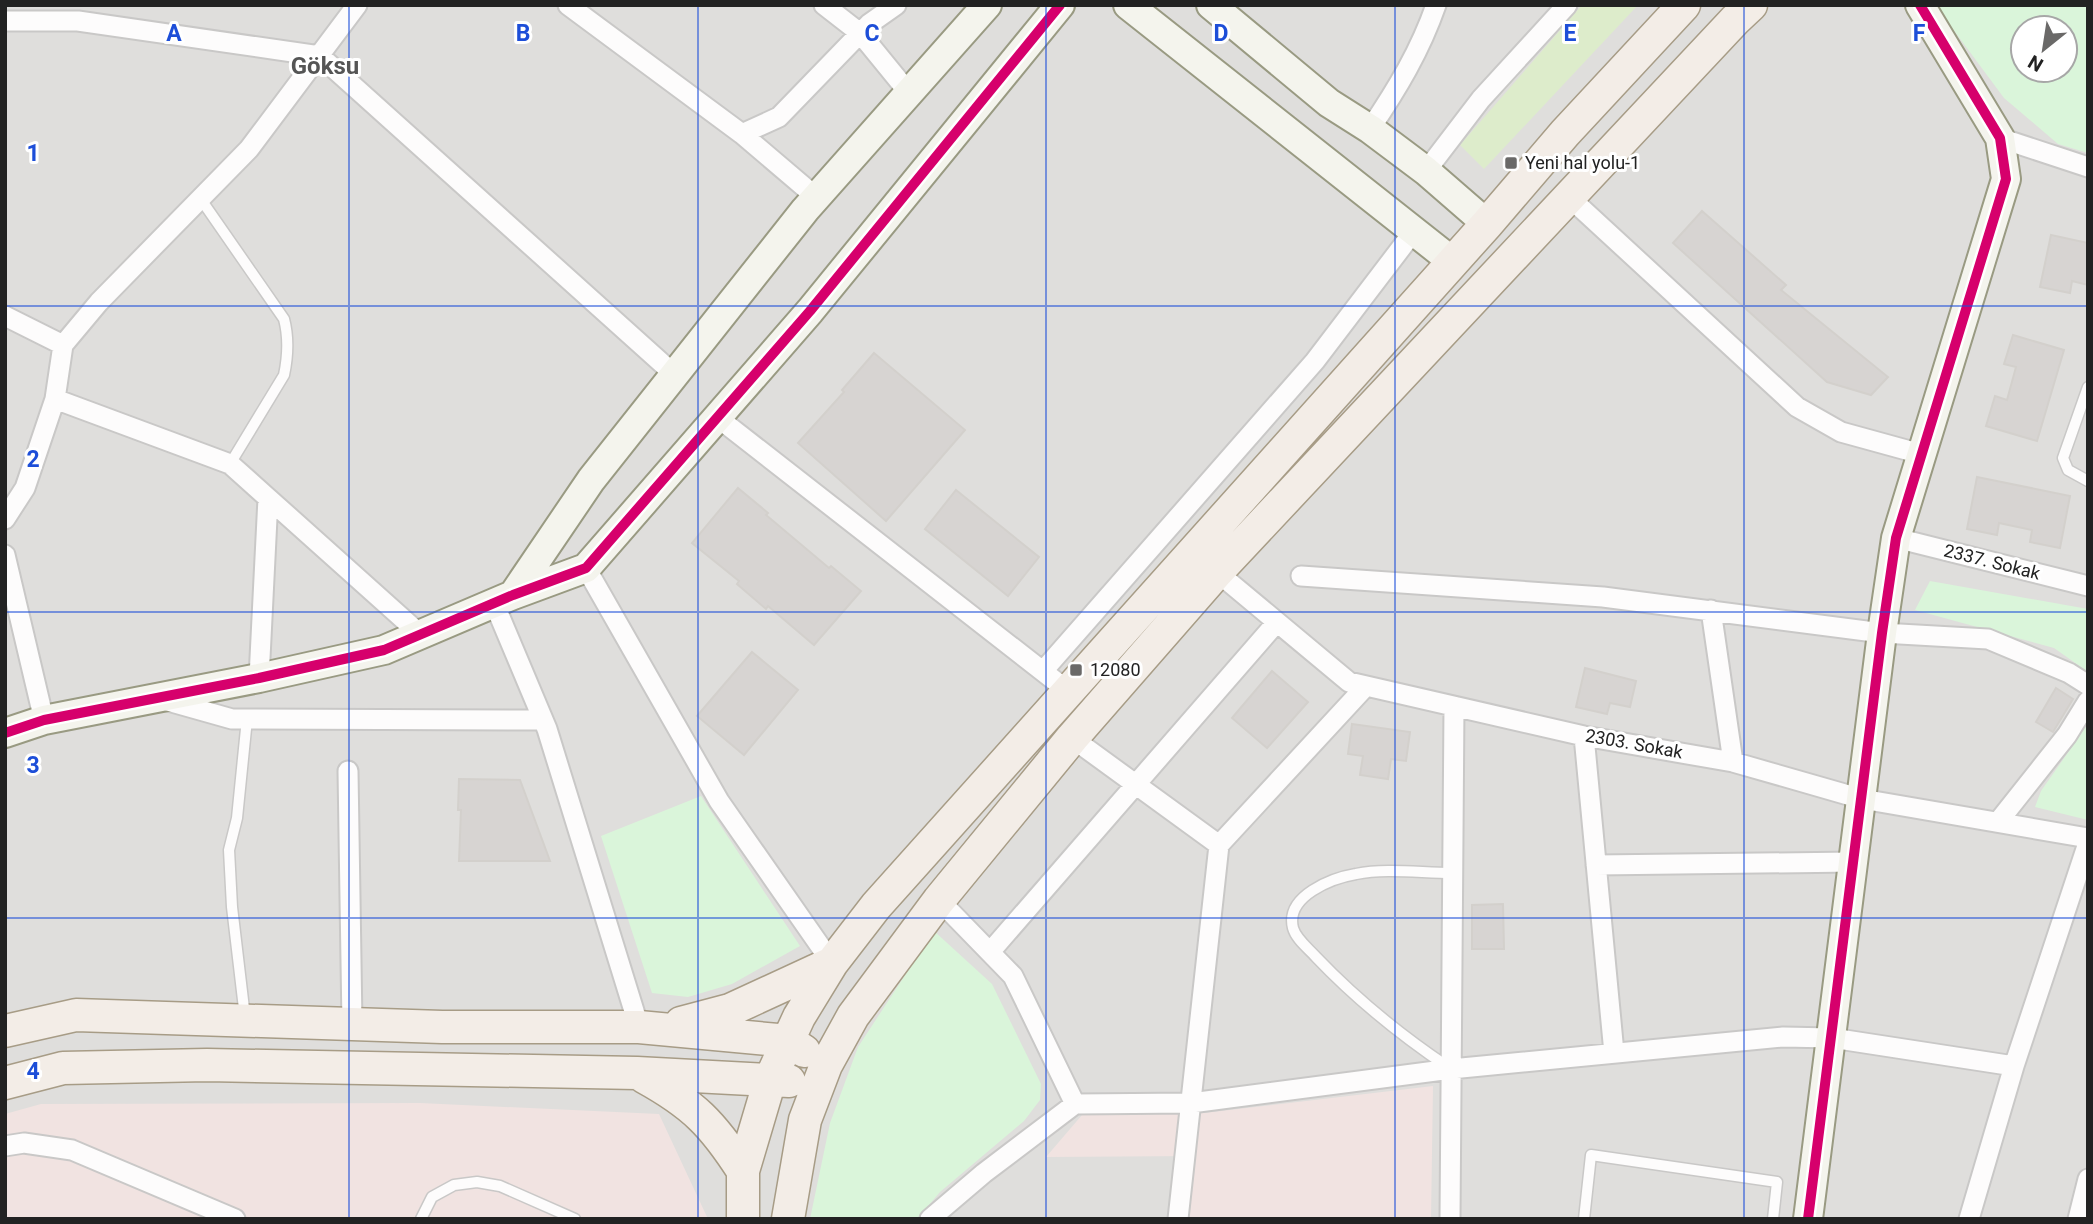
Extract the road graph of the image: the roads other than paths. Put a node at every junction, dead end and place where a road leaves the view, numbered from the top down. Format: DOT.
graph roads {
  1 [pos="357,5"];
  2 [pos="568,5"];
  3 [pos="824,5"];
  4 [pos="879,5"];
  5 [pos="896,5"];
  6 [pos="988,5"];
  7 [pos="1060,5"];
  8 [pos="1128,5"];
  9 [pos="1211,5"];
  10 [pos="1436,5"];
  11 [pos="1567,5"];
  12 [pos="1684,5"];
  13 [pos="1751,5"];
  14 [pos="1920,5"];
  15 [pos="80,13"];
  16 [pos="5,21"];
  17 [pos="864,29"];
  18 [pos="320,56"];
  19 [pos="909,93"];
  20 [pos="1370,129"];
  21 [pos="742,134"];
  22 [pos="2000,138"];
  23 [pos="2088,167"];
  24 [pos="1426,171"];
  25 [pos="816,197"];
  26 [pos="1569,197"];
  27 [pos="200,198"];
  28 [pos="1487,224"];
  29 [pos="1414,231"];
  30 [pos="1453,262"];
  31 [pos="5,316"];
  32 [pos="63,345"];
  33 [pos="675,375"];
  34 [pos="2088,387"];
  35 [pos="55,400"];
  36 [pos="717,417"];
  37 [pos="1921,454"];
  38 [pos="230,464"];
  39 [pos="2088,481"];
  40 [pos="268,498"];
  41 [pos="5,519"];
  42 [pos="1896,538"];
  43 [pos="5,555"];
  44 [pos="586,568"];
  45 [pos="1217,572"];
  46 [pos="1301,576"];
  47 [pos="2088,586"];
  48 [pos="503,599"];
  49 [pos="1710,610"];
  50 [pos="1277,622"];
  51 [pos="1882,633"];
  52 [pos="421,635"];
  53 [pos="1043,671"];
  54 [pos="259,678"];
  55 [pos="2088,685"];
  56 [pos="1366,686"];
  57 [pos="1068,691"];
  58 [pos="156,698"];
  59 [pos="2088,701"];
  60 [pos="1454,706"];
  61 [pos="247,719"];
  62 [pos="44,720"];
  63 [pos="543,720"];
  64 [pos="5,733"];
  65 [pos="1584,736"];
  66 [pos="1072,738"];
  67 [pos="1733,762"];
  68 [pos="348,771"];
  69 [pos="1135,783"];
  70 [pos="1862,799"];
  71 [pos="1998,822"];
  72 [pos="2088,840"];
  73 [pos="1219,845"];
  74 [pos="1854,862"];
  75 [pos="1596,865"];
  76 [pos="1452,873"];
  77 [pos="939,900"];
  78 [pos="990,952"];
  79 [pos="832,963"];
  80 [pos="245,1021"];
  81 [pos="352,1024"];
  82 [pos="650,1028"];
  83 [pos="5,1031"];
  84 [pos="1832,1038"];
  85 [pos="789,1041"];
  86 [pos="1614,1053"];
  87 [pos="2014,1066"];
  88 [pos="1451,1069"];
  89 [pos="636,1073"];
  90 [pos="822,1074"];
  91 [pos="770,1080"];
  92 [pos="5,1083"];
  93 [pos="1191,1103"];
  94 [pos="1075,1104"];
  95 [pos="5,1146"];
  96 [pos="743,1171"];
  97 [pos="2088,1179"];
  98 [pos="235,1219"];
  99 [pos="421,1219"];
  100 [pos="575,1219"];
  101 [pos="743,1219"];
  102 [pos="788,1219"];
  103 [pos="930,1219"];
  104 [pos="1178,1219"];
  105 [pos="1450,1219"];
  106 [pos="1584,1219"];
  107 [pos="1773,1219"];
  108 [pos="1808,1219"];
  109 [pos="1969,1219"];
  110 [pos="2078,1219"];
  1 -- 18 [label="street"];
  2 -- 21 [label="street"];
  3 -- 17 [label="street"];
  4 -- 17 [label="street"];
  5 -- 17 [label="street"];
  6 -- 19 [label="street"];
  7 -- 36 [label="street"];
  8 -- 29 [label="street"];
  9 -- 20 [label="street"];
  10 -- 20 [label="street"];
  11 -- 24 [label="street"];
  12 -- 28 [label="main road"];
  13 -- 26 [label="main road"];
  14 -- 22 [label="street"];
  15 -- 16 [label="street"];
  15 -- 18 [label="street"];
  17 -- 19 [label="street"];
  17 -- 21 [label="street"];
  18 -- 27 [label="street"];
  18 -- 33 [label="street"];
  19 -- 25 [label="street"];
  20 -- 24 [label="street"];
  21 -- 25 [label="street"];
  22 -- 23 [label="street"];
  22 -- 37 [label="street"];
  24 -- 28 [label="street"];
  25 -- 33 [label="street"];
  26 -- 37 [label="street"];
  26 -- 45 [label="main road"];
  27 -- 32 [label="street"];
  27 -- 38 [label="lane"];
  28 -- 30 [label="main road"];
  29 -- 30 [label="street"];
  29 -- 53 [label="street"];
  30 -- 57 [label="main road"];
  31 -- 32 [label="street"];
  32 -- 35 [label="street"];
  33 -- 48 [label="street"];
  34 -- 39 [label="lane"];
  35 -- 38 [label="street"];
  35 -- 41 [label="street"];
  36 -- 44 [label="street"];
  36 -- 53 [label="street"];
  37 -- 42 [label="street"];
  38 -- 40 [label="street"];
  40 -- 52 [label="street"];
  40 -- 54 [label="street"];
  42 -- 47 [label="street, 2337. Sokak"];
  42 -- 51 [label="street"];
  43 -- 62 [label="street"];
  44 -- 48 [label="street"];
  44 -- 79 [label="street"];
  45 -- 50 [label="street, 2303. Sokak"];
  45 -- 66 [label="main road"];
  46 -- 49 [label="street"];
  48 -- 52 [label="street"];
  48 -- 63 [label="street"];
  49 -- 51 [label="street"];
  49 -- 67 [label="street"];
  50 -- 56 [label="street, 2303. Sokak"];
  50 -- 69 [label="street"];
  51 -- 55 [label="street"];
  51 -- 70 [label="street"];
  52 -- 54 [label="street"];
  53 -- 57 [label="street"];
  54 -- 58 [label="street"];
  56 -- 60 [label="street, 2303. Sokak"];
  56 -- 73 [label="street"];
  57 -- 79 [label="main road"];
  58 -- 61 [label="street"];
  58 -- 62 [label="street"];
  59 -- 71 [label="street"];
  60 -- 65 [label="street, 2303. Sokak"];
  60 -- 76 [label="street"];
  61 -- 63 [label="street"];
  61 -- 80 [label="lane"];
  62 -- 64 [label="street"];
  63 -- 82 [label="street"];
  65 -- 67 [label="street, 2303. Sokak"];
  65 -- 75 [label="street"];
  66 -- 69 [label="street"];
  66 -- 77 [label="main road"];
  67 -- 70 [label="street, 2303. Sokak"];
  68 -- 81 [label="street"];
  69 -- 73 [label="street"];
  69 -- 78 [label="street"];
  70 -- 71 [label="street, 2303. Sokak"];
  70 -- 74 [label="street"];
  71 -- 72 [label="street, 2303. Sokak"];
  72 -- 87 [label="street"];
  73 -- 93 [label="street"];
  74 -- 75 [label="street"];
  74 -- 84 [label="street"];
  75 -- 86 [label="street"];
  76 -- 88 [label="street"];
  76 -- 88 [label="lane"];
  77 -- 78 [label="street"];
  77 -- 90 [label="main road"];
  78 -- 94 [label="street"];
  79 -- 82 [label="main road"];
  79 -- 85 [label="main road"];
  80 -- 81 [label="main road"];
  80 -- 83 [label="main road"];
  81 -- 82 [label="main road"];
  82 -- 85 [label="main road"];
  84 -- 86 [label="street"];
  84 -- 87 [label="street"];
  84 -- 108 [label="street"];
  85 -- 90 [label="main road"];
  85 -- 91 [label="main road"];
  86 -- 88 [label="street"];
  87 -- 109 [label="street"];
  88 -- 93 [label="street"];
  88 -- 105 [label="street"];
  89 -- 91 [label="main road"];
  89 -- 92 [label="main road"];
  89 -- 96 [label="main road"];
  90 -- 91 [label="main road"];
  90 -- 102 [label="main road"];
  91 -- 96 [label="main road"];
  93 -- 94 [label="street"];
  93 -- 104 [label="street"];
  94 -- 103 [label="street"];
  95 -- 98 [label="street"];
  96 -- 101 [label="main road"];
  97 -- 110 [label="street"];
  99 -- 100 [label="lane"];
  106 -- 107 [label="lane"];
}
